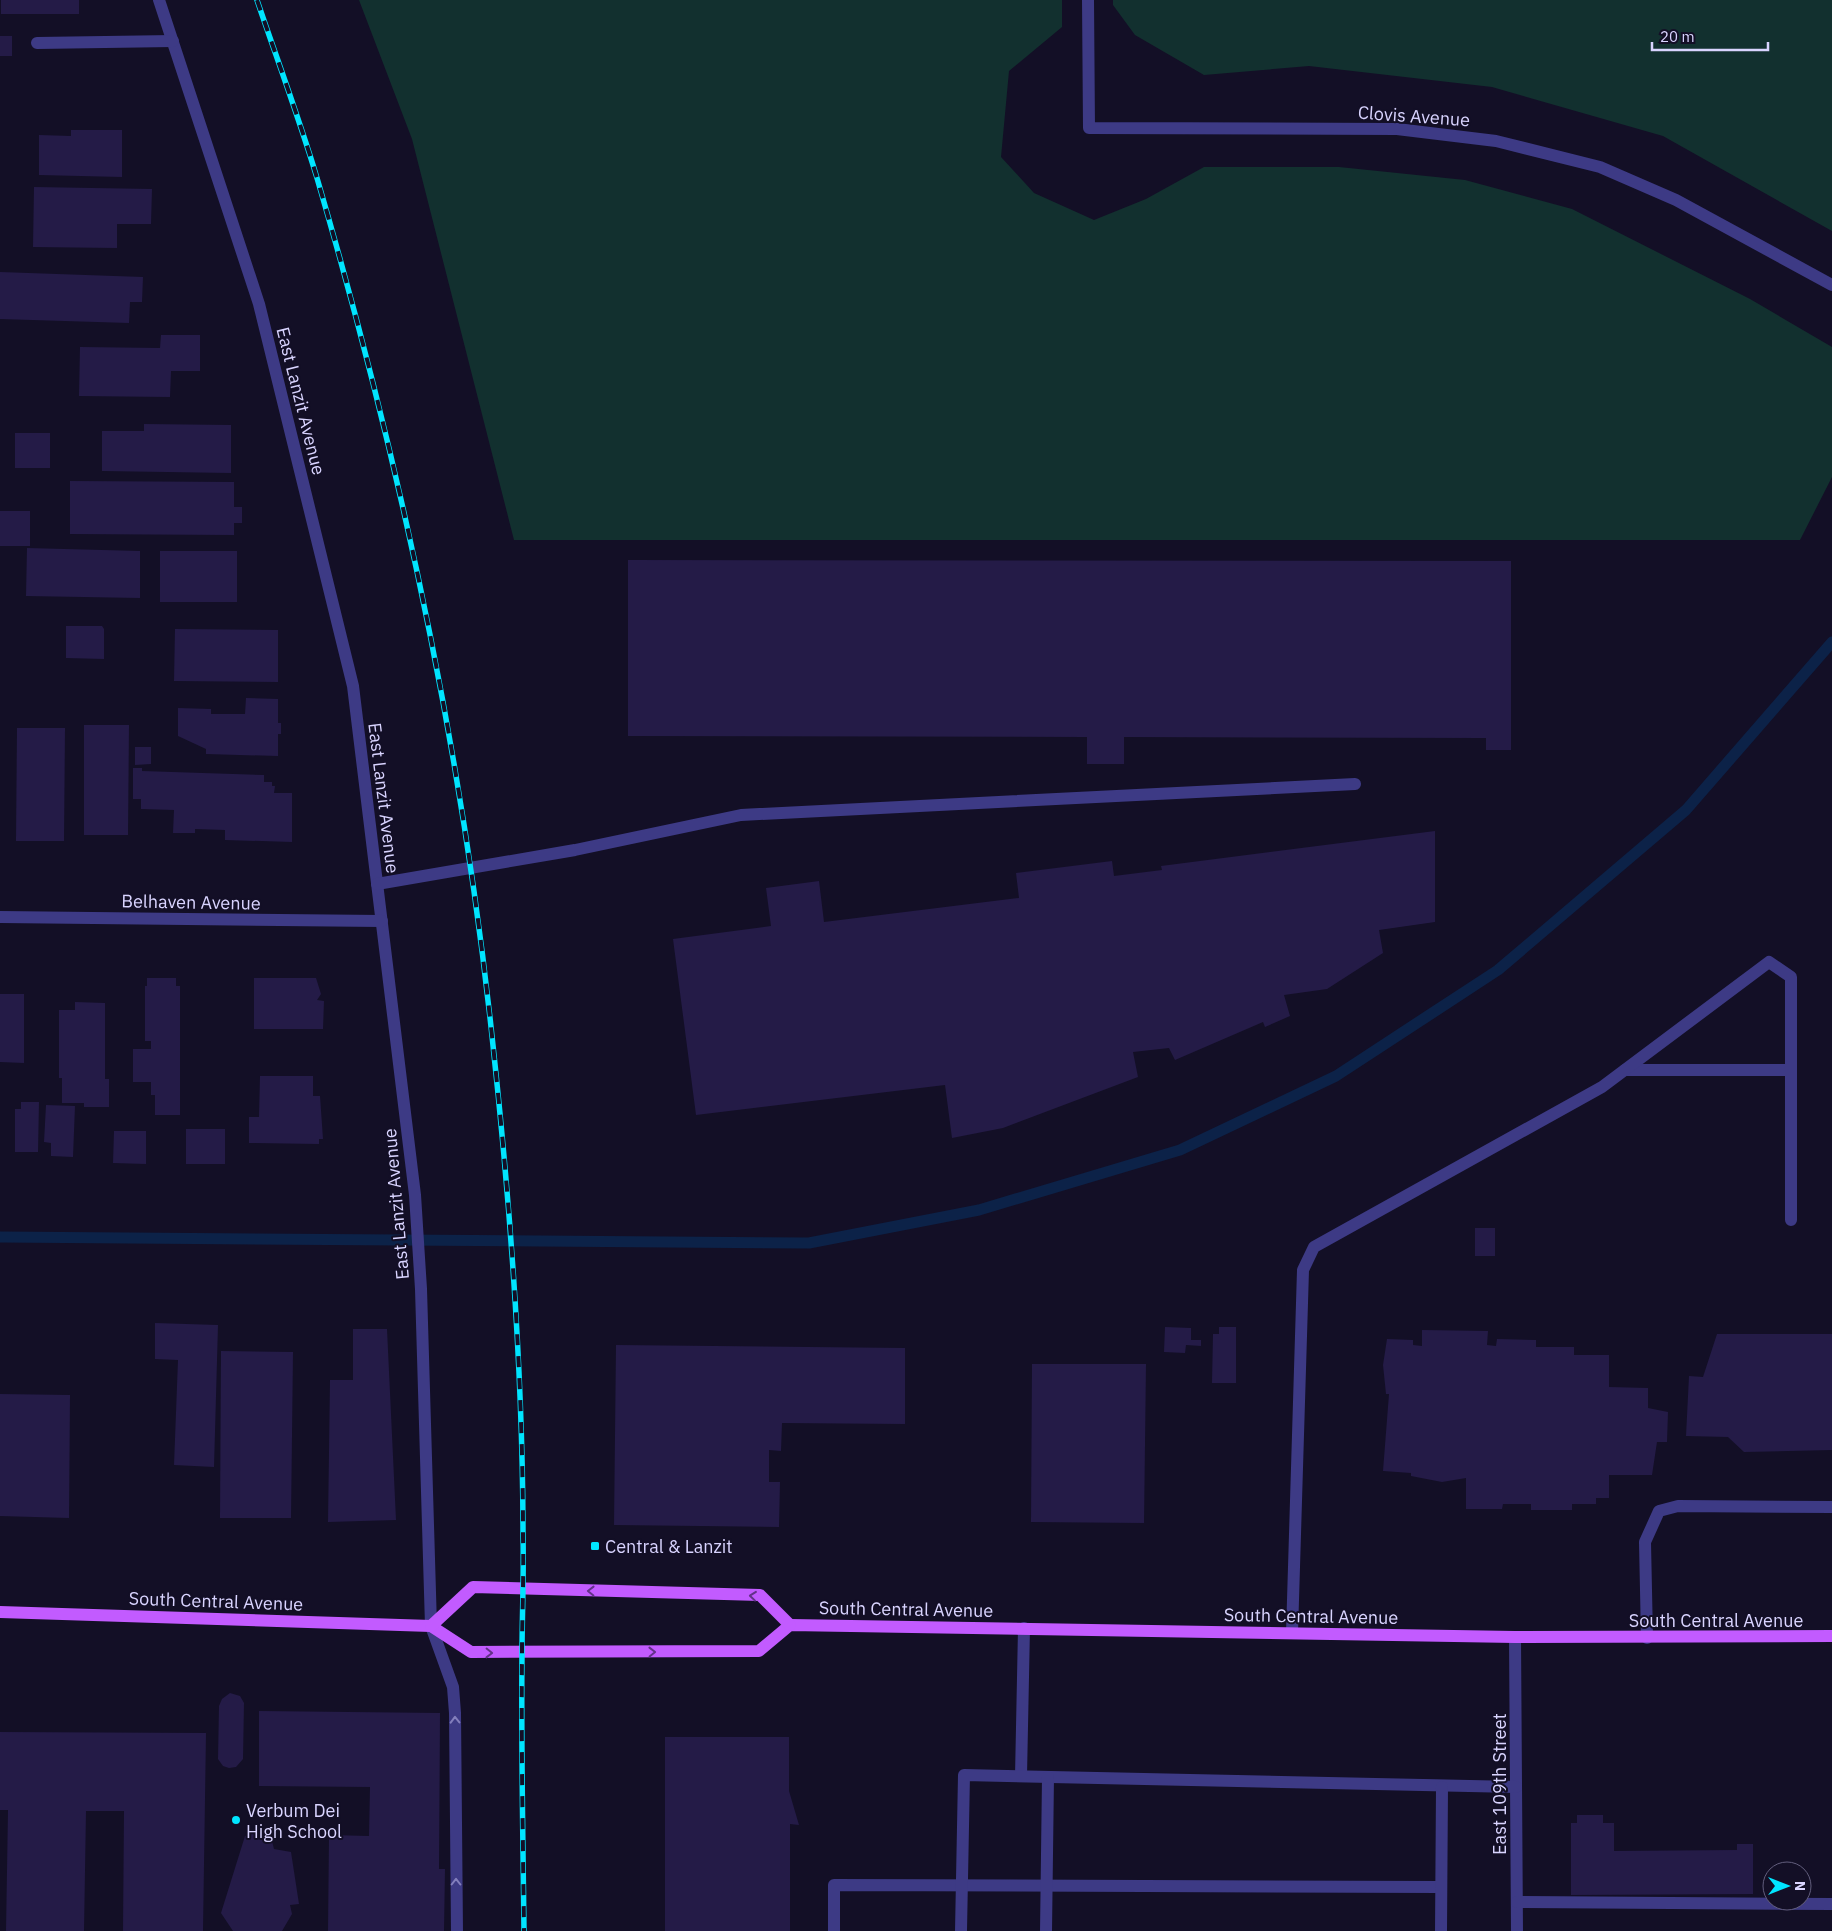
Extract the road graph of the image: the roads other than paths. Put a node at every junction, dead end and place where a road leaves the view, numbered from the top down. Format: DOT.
graph roads {
  1 [pos="159,0"];
  2 [pos="1088,0"];
  3 [pos="173,41"];
  4 [pos="37,43"];
  5 [pos="1832,285"];
  6 [pos="1356,784"];
  7 [pos="377,884"];
  8 [pos="0,917"];
  9 [pos="382,922"];
  10 [pos="1625,1070"];
  11 [pos="1791,1070"];
  12 [pos="1791,1220"];
  13 [pos="1832,1507"];
  14 [pos="0,1612"];
  15 [pos="790,1625"];
  16 [pos="431,1626"];
  17 [pos="1024,1628"];
  18 [pos="1292,1633"];
  19 [pos="1832,1636"];
  20 [pos="1515,1637"];
  21 [pos="1647,1638"];
  22 [pos="1021,1776"];
  23 [pos="1048,1777"];
  24 [pos="1442,1787"];
  25 [pos="1516,1787"];
  26 [pos="962,1886"];
  27 [pos="1046,1886"];
  28 [pos="1441,1886"];
  29 [pos="1517,1902"];
  30 [pos="1832,1904"];
  31 [pos="457,1931"];
  32 [pos="834,1931"];
  33 [pos="962,1931"];
  34 [pos="1046,1931"];
  35 [pos="1441,1931"];
  36 [pos="1517,1931"];
  1 -- 3 [label="street, East Lanzit Avenue"];
  2 -- 5 [label="street, Clovis Avenue"];
  3 -- 4 [label="street"];
  3 -- 7 [label="street, East Lanzit Avenue"];
  6 -- 7 [label="street"];
  7 -- 9 [label="street, East Lanzit Avenue"];
  8 -- 9 [label="street, Belhaven Avenue"];
  9 -- 16 [label="street, East Lanzit Avenue"];
  10 -- 11 [label="street"];
  10 -- 11 [label="street"];
  10 -- 18 [label="street"];
  11 -- 12 [label="street"];
  13 -- 21 [label="street"];
  14 -- 16 [label="main road, South Central Avenue"];
  16 -- 15 [label="main road, one-way"];
  15 -- 16 [label="main road, one-way"];
  15 -- 17 [label="main road, South Central Avenue"];
  31 -- 16 [label="street, East Lanzit Avenue, one-way"];
  17 -- 18 [label="main road, South Central Avenue"];
  17 -- 22 [label="street"];
  18 -- 20 [label="main road, South Central Avenue"];
  19 -- 21 [label="main road, South Central Avenue"];
  20 -- 21 [label="main road, South Central Avenue"];
  20 -- 25 [label="street, East 109th Street"];
  22 -- 23 [label="street"];
  22 -- 26 [label="street"];
  23 -- 24 [label="street"];
  23 -- 27 [label="street"];
  24 -- 25 [label="street"];
  24 -- 28 [label="street"];
  25 -- 29 [label="street, East 109th Street"];
  26 -- 27 [label="street"];
  26 -- 32 [label="street"];
  26 -- 33 [label="street"];
  27 -- 28 [label="street"];
  27 -- 34 [label="street"];
  28 -- 35 [label="street"];
  29 -- 30 [label="street"];
  29 -- 36 [label="street, East 109th Street"];
}
